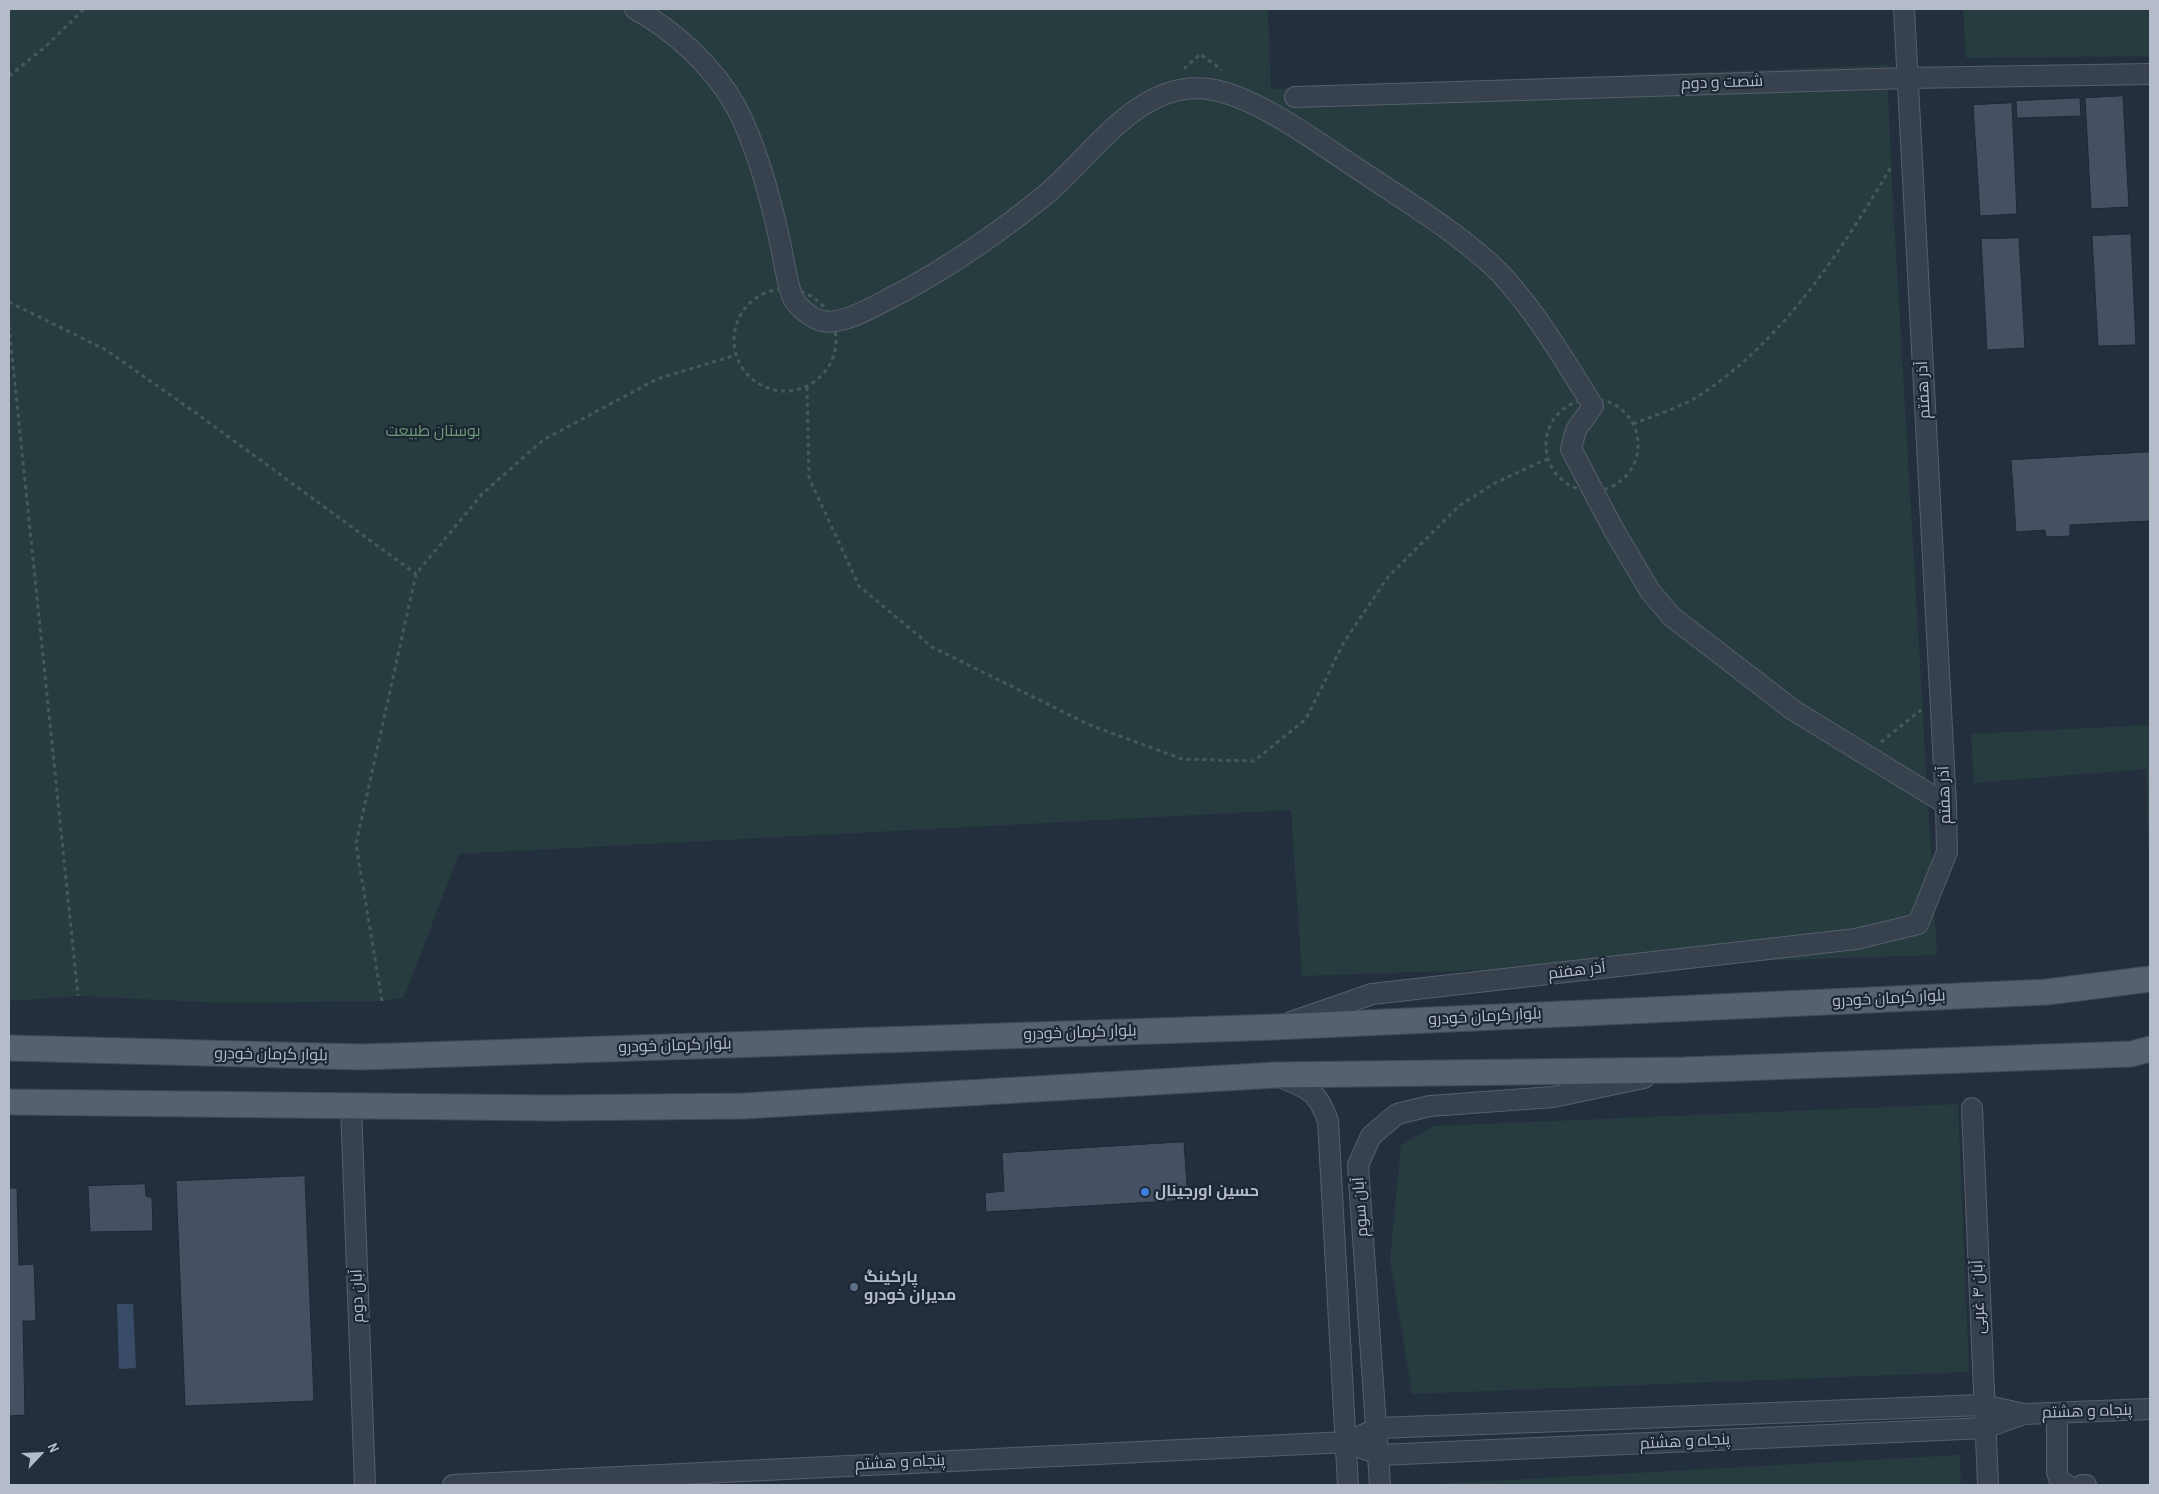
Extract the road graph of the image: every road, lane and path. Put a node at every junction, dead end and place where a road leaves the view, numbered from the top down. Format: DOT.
graph roads {
  1 [pos="84,9"];
  2 [pos="635,9"];
  3 [pos="1904,9"];
  4 [pos="1226,72"];
  5 [pos="1178,74"];
  6 [pos="2150,74"];
  7 [pos="9,76"];
  8 [pos="1908,78"];
  9 [pos="1295,96"];
  10 [pos="1891,167"];
  11 [pos="9,302"];
  12 [pos="844,325"];
  13 [pos="9,326"];
  14 [pos="836,328"];
  15 [pos="736,355"];
  16 [pos="807,387"];
  17 [pos="1592,391"];
  18 [pos="1597,399"];
  19 [pos="1633,424"];
  20 [pos="1547,458"];
  21 [pos="416,574"];
  22 [pos="1946,804"];
  23 [pos="2150,979"];
  24 [pos="78,996"];
  25 [pos="382,1001"];
  26 [pos="1276,1027"];
  27 [pos="9,1048"];
  28 [pos="2144,1052"];
  29 [pos="1682,1070"];
  30 [pos="1276,1075"];
  31 [pos="9,1102"];
  32 [pos="351,1107"];
  33 [pos="1972,1108"];
  34 [pos="1983,1405"];
  35 [pos="2150,1409"];
  36 [pos="2024,1414"];
  37 [pos="2057,1414"];
  38 [pos="1378,1428"];
  39 [pos="1985,1428"];
  40 [pos="1347,1442"];
  41 [pos="1380,1455"];
  42 [pos="640,1480"];
  43 [pos="365,1485"];
  44 [pos="453,1485"];
  45 [pos="1348,1485"];
  46 [pos="1380,1485"];
  47 [pos="1988,1485"];
  48 [pos="2067,1485"];
  1 -- 7 [label="path"];
  2 -- 22 [label="street"];
  3 -- 8 [label="street, آذر هفتم"];
  4 -- 5 [label="path"];
  6 -- 8 [label="street, شصت و دوم"];
  8 -- 9 [label="street, شصت و دوم"];
  8 -- 22 [label="street, آذر هفتم"];
  10 -- 19 [label="path"];
  11 -- 21 [label="path"];
  12 -- 14 [label="path"];
  13 -- 24 [label="path"];
  14 -- 15 [label="path"];
  14 -- 16 [label="path"];
  15 -- 16 [label="path"];
  15 -- 21 [label="path"];
  16 -- 20 [label="path"];
  17 -- 18 [label="path"];
  21 -- 25 [label="path"];
  22 -- 26 [label="street, آذر هفتم"];
  23 -- 26 [label="main road, بلوار کرمان خودرو"];
  26 -- 27 [label="main road, بلوار کرمان خودرو"];
  28 -- 29 [label="main road"];
  29 -- 30 [label="main road"];
  29 -- 38 [label="street, آبان سوم"];
  30 -- 32 [label="main road"];
  30 -- 40 [label="street, آبان سوم"];
  31 -- 32 [label="main road"];
  32 -- 43 [label="street, آبان دوم"];
  33 -- 34 [label="street, آبان ۴ غربی"];
  34 -- 36 [label="street, پنجاه و هشتم"];
  34 -- 38 [label="street, پنجاه و هشتم"];
  34 -- 39 [label="street, آبان ۴ غربی"];
  35 -- 37 [label="street, پنجاه و هشتم"];
  36 -- 37 [label="street, پنجاه و هشتم"];
  36 -- 39 [label="street, پنجاه و هشتم"];
  37 -- 48 [label="street"];
  38 -- 40 [label="street, پنجاه و هشتم"];
  38 -- 41 [label="street, آبان سوم"];
  39 -- 41 [label="street, پنجاه و هشتم"];
  39 -- 47 [label="street, آبان ۴ غربی"];
  40 -- 41 [label="street, پنجاه و هشتم"];
  40 -- 42 [label="street, پنجاه و هشتم"];
  40 -- 45 [label="street, آبان سوم"];
  41 -- 46 [label="street, آبان سوم"];
  42 -- 44 [label="street, پنجاه و هشتم"];
}
